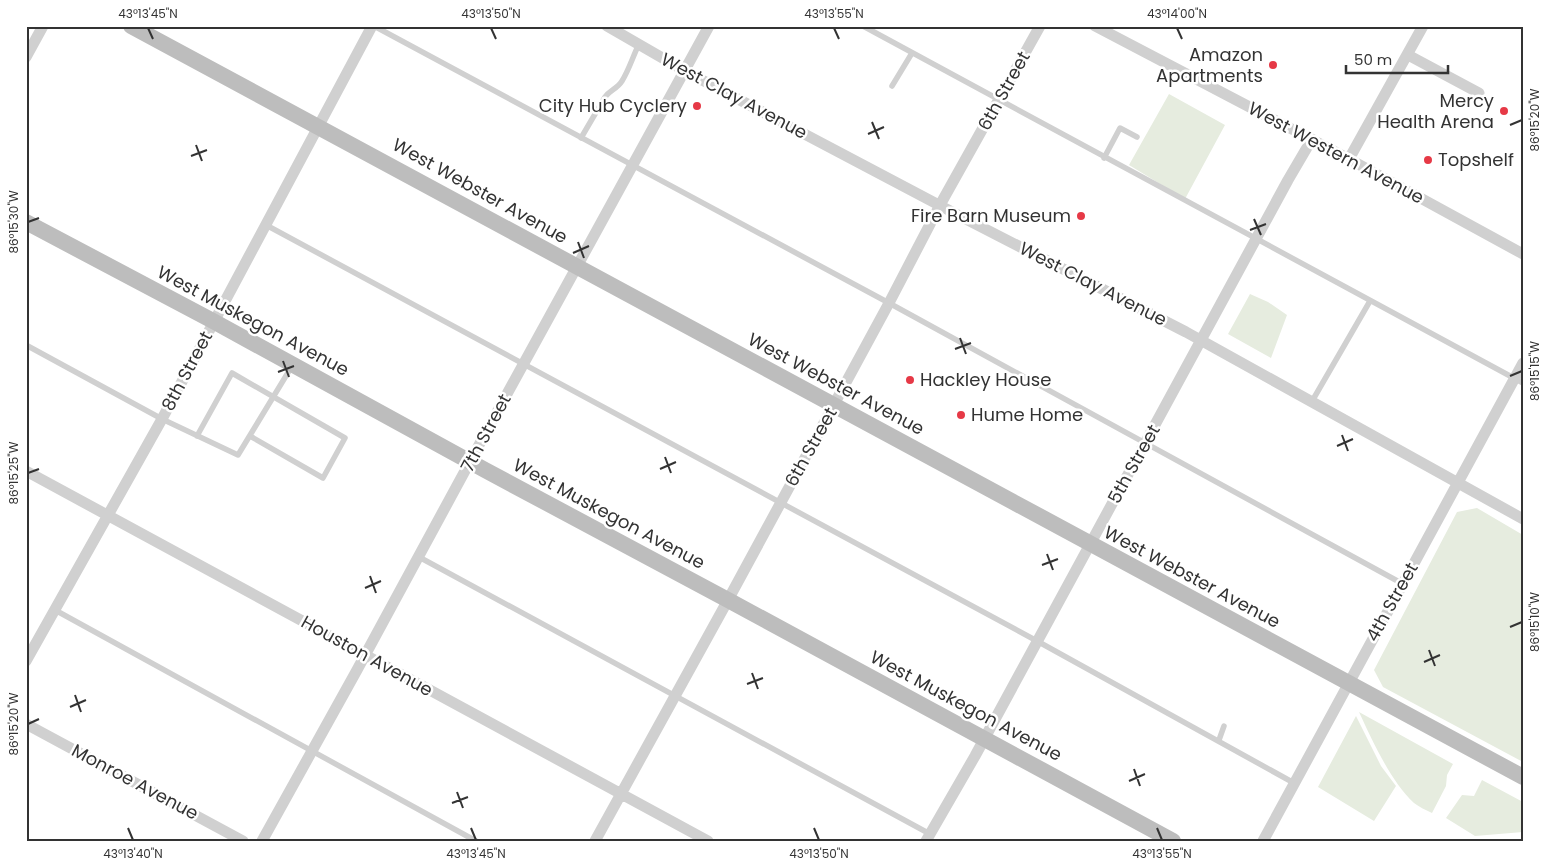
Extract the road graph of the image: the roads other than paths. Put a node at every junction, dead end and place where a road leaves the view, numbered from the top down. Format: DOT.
graph roads {
  1 [pos="43,26"];
  2 [pos="131,26"];
  3 [pos="373,26"];
  4 [pos="607,26"];
  5 [pos="709,26"];
  6 [pos="863,26"];
  7 [pos="1040,26"];
  8 [pos="1095,26"];
  9 [pos="1423,26"];
  10 [pos="1118,31"];
  11 [pos="638,44"];
  12 [pos="912,53"];
  13 [pos="1408,55"];
  14 [pos="26,57"];
  15 [pos="685,71"];
  16 [pos="892,86"];
  17 [pos="1480,93"];
  18 [pos="998,100"];
  19 [pos="320,127"];
  20 [pos="1137,137"];
  21 [pos="581,138"];
  22 [pos="1312,139"];
  23 [pos="1104,158"];
  24 [pos="1349,159"];
  25 [pos="632,166"];
  26 [pos="940,205"];
  27 [pos="26,222"];
  28 [pos="266,225"];
  29 [pos="1256,240"];
  30 [pos="1523,254"];
  31 [pos="577,266"];
  32 [pos="1370,301"];
  33 [pos="889,303"];
  34 [pos="213,321"];
  35 [pos="1202,341"];
  36 [pos="26,345"];
  37 [pos="1523,363"];
  38 [pos="524,364"];
  39 [pos="293,365"];
  40 [pos="1519,381"];
  41 [pos="274,397"];
  42 [pos="1311,403"];
  43 [pos="834,405"];
  44 [pos="162,419"];
  45 [pos="197,436"];
  46 [pos="250,436"];
  47 [pos="1146,443"];
  48 [pos="470,462"];
  49 [pos="26,472"];
  50 [pos="1457,482"];
  51 [pos="780,503"];
  52 [pos="107,516"];
  53 [pos="1523,519"];
  54 [pos="1090,545"];
  55 [pos="419,557"];
  56 [pos="1403,584"];
  57 [pos="728,600"];
  58 [pos="55,610"];
  59 [pos="1037,641"];
  60 [pos="28,655"];
  61 [pos="365,655"];
  62 [pos="1348,683"];
  63 [pos="676,695"];
  64 [pos="26,724"];
  65 [pos="1224,726"];
  66 [pos="984,739"];
  67 [pos="1219,740"];
  68 [pos="312,751"];
  69 [pos="1523,777"];
  70 [pos="1294,783"];
  71 [pos="621,794"];
  72 [pos="928,838"];
  73 [pos="243,841"];
  74 [pos="262,841"];
  75 [pos="476,841"];
  76 [pos="595,841"];
  77 [pos="708,841"];
  78 [pos="1173,841"];
  79 [pos="1263,841"];
  1 -- 14 [label="street"];
  2 -- 19 [label="main road, West Webster Avenue"];
  3 -- 19 [label="street, 8th Street"];
  3 -- 21 [label="lane"];
  4 -- 11 [label="street, West Clay Avenue"];
  5 -- 15 [label="street, 7th Street"];
  6 -- 12 [label="lane"];
  7 -- 18 [label="street, 6th Street"];
  8 -- 10 [label="street, West Western Avenue"];
  9 -- 13 [label="street"];
  10 -- 22 [label="street, West Western Avenue"];
  11 -- 15 [label="street, West Clay Avenue"];
  11 -- 21 [label="lane"];
  12 -- 16 [label="lane"];
  12 -- 18 [label="lane"];
  13 -- 17 [label="street"];
  13 -- 24 [label="street"];
  15 -- 25 [label="street, 7th Street"];
  15 -- 26 [label="street, West Clay Avenue"];
  18 -- 23 [label="lane"];
  18 -- 26 [label="street, 6th Street"];
  19 -- 28 [label="street, 8th Street"];
  19 -- 31 [label="main road, West Webster Avenue"];
  20 -- 23 [label="lane"];
  21 -- 25 [label="lane"];
  22 -- 24 [label="street, West Western Avenue"];
  22 -- 29 [label="street, 5th Street"];
  23 -- 29 [label="lane"];
  24 -- 30 [label="street, West Western Avenue"];
  25 -- 31 [label="street, 7th Street"];
  25 -- 33 [label="lane"];
  26 -- 33 [label="street, 6th Street"];
  26 -- 35 [label="street, West Clay Avenue"];
  27 -- 34 [label="main road, West Muskegon Avenue"];
  28 -- 34 [label="street, 8th Street"];
  28 -- 38 [label="lane"];
  29 -- 32 [label="lane"];
  29 -- 35 [label="street, 5th Street"];
  31 -- 38 [label="street, 7th Street"];
  31 -- 43 [label="main road, West Webster Avenue"];
  32 -- 40 [label="lane"];
  32 -- 42 [label="lane"];
  33 -- 43 [label="street, 6th Street"];
  33 -- 47 [label="lane"];
  34 -- 39 [label="main road, West Muskegon Avenue"];
  34 -- 44 [label="street, 8th Street"];
  35 -- 42 [label="street, West Clay Avenue"];
  35 -- 47 [label="street, 5th Street"];
  36 -- 44 [label="lane"];
  37 -- 40 [label="street, 4th Street"];
  38 -- 48 [label="street, 7th Street"];
  38 -- 51 [label="lane"];
  39 -- 41 [label="lane"];
  39 -- 48 [label="main road, West Muskegon Avenue"];
  40 -- 50 [label="street, 4th Street"];
  41 -- 45 [label="lane"];
  41 -- 46 [label="lane"];
  41 -- 46 [label="lane"];
  42 -- 50 [label="street, West Clay Avenue"];
  43 -- 51 [label="street, 6th Street"];
  43 -- 54 [label="main road, West Webster Avenue"];
  44 -- 45 [label="lane"];
  44 -- 52 [label="street, 8th Street"];
  45 -- 46 [label="lane"];
  47 -- 54 [label="street, 5th Street"];
  47 -- 56 [label="lane"];
  48 -- 55 [label="street, 7th Street"];
  48 -- 57 [label="main road, West Muskegon Avenue"];
  49 -- 52 [label="street, Houston Avenue"];
  50 -- 53 [label="street, West Clay Avenue"];
  50 -- 56 [label="street, 4th Street"];
  51 -- 57 [label="street, 6th Street"];
  51 -- 59 [label="lane"];
  52 -- 58 [label="street, 8th Street"];
  52 -- 61 [label="street, Houston Avenue"];
  54 -- 59 [label="street, 5th Street"];
  54 -- 62 [label="main road, West Webster Avenue"];
  55 -- 61 [label="street, 7th Street"];
  55 -- 63 [label="lane"];
  56 -- 62 [label="street, 4th Street"];
  57 -- 63 [label="street, 6th Street"];
  57 -- 66 [label="main road, West Muskegon Avenue"];
  58 -- 60 [label="street, 8th Street"];
  58 -- 68 [label="lane"];
  59 -- 66 [label="street, 5th Street"];
  59 -- 67 [label="lane"];
  61 -- 68 [label="street, 7th Street"];
  61 -- 71 [label="street, Houston Avenue"];
  62 -- 69 [label="main road, West Webster Avenue"];
  62 -- 70 [label="street, 4th Street"];
  63 -- 71 [label="street, 6th Street"];
  63 -- 72 [label="lane"];
  64 -- 73 [label="street, Monroe Avenue"];
  65 -- 67 [label="lane"];
  66 -- 72 [label="street, 5th Street"];
  66 -- 78 [label="main road, West Muskegon Avenue"];
  67 -- 70 [label="lane"];
  68 -- 74 [label="street, 7th Street"];
  68 -- 75 [label="lane"];
  70 -- 79 [label="street, 4th Street"];
  71 -- 76 [label="street, 6th Street"];
  71 -- 77 [label="street, Houston Avenue"];
}
